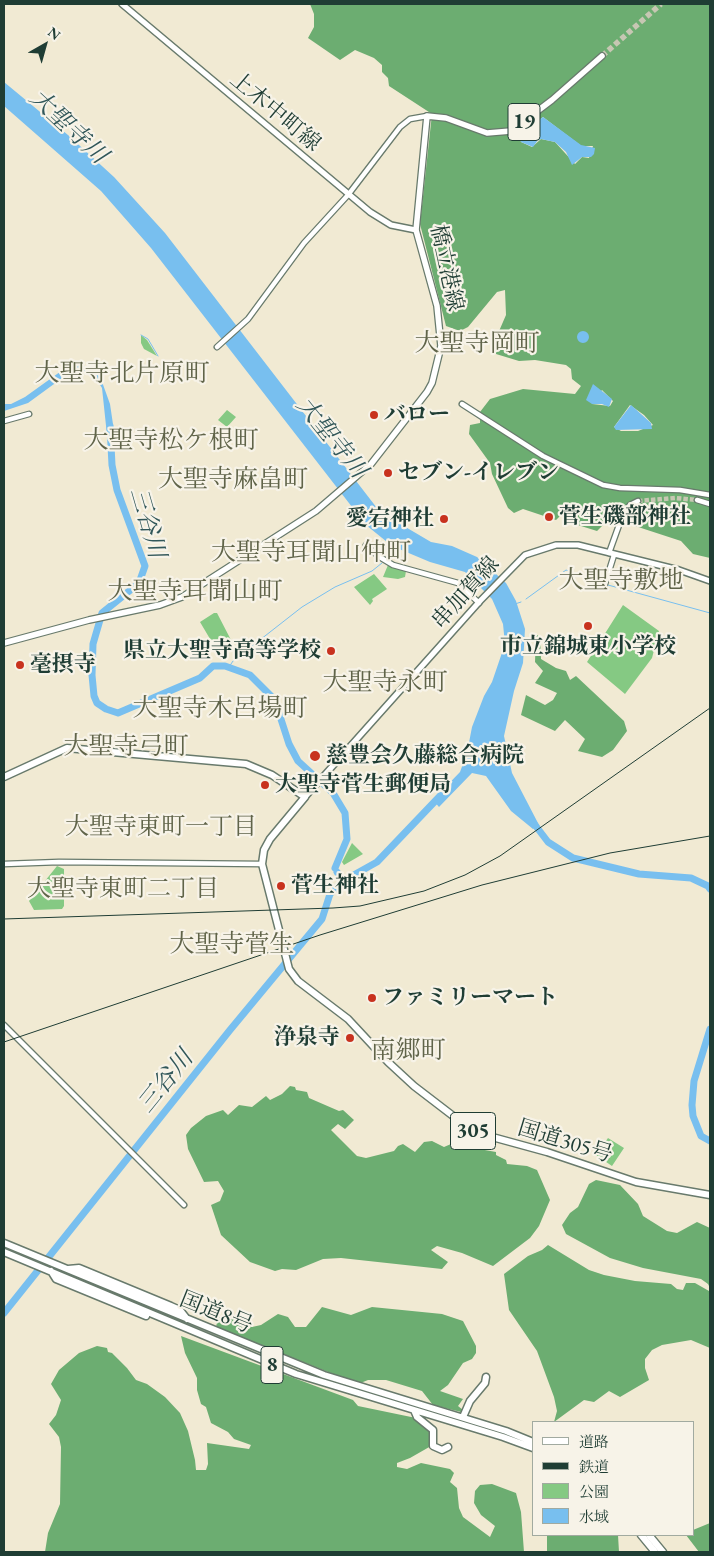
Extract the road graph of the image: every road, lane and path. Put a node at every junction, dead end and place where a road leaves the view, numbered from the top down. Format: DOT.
graph roads {
  1 [pos="122,4"];
  2 [pos="602,56"];
  3 [pos="427,116"];
  4 [pos="348,195"];
  5 [pos="416,230"];
  6 [pos="217,347"];
  7 [pos="462,404"];
  8 [pos="29,414"];
  9 [pos="4,421"];
  10 [pos="710,495"];
  11 [pos="697,500"];
  12 [pos="638,501"];
  13 [pos="710,504"];
  14 [pos="366,545"];
  15 [pos="612,554"];
  16 [pos="710,581"];
  17 [pos="604,587"];
  18 [pos="480,602"];
  19 [pos="4,643"];
  20 [pos="4,777"];
  21 [pos="305,797"];
  22 [pos="4,864"];
  23 [pos="262,864"];
  24 [pos="4,1026"];
  25 [pos="710,1195"];
  26 [pos="184,1205"];
  27 [pos="4,1243"];
  28 [pos="4,1252"];
  29 [pos="486,1377"];
  30 [pos="414,1410"];
  31 [pos="463,1417"];
  32 [pos="505,1434"];
  33 [pos="525,1441"];
  34 [pos="532,1442"];
  35 [pos="448,1447"];
  36 [pos="532,1447"];
  37 [pos="642,1536"];
  38 [pos="650,1536"];
  39 [pos="655,1552"];
  40 [pos="663,1552"];
  1 -- 4 [label="main road, 上木中町線"];
  2 -- 3 [label="main road, 19"];
  3 -- 4 [label="street"];
  3 -- 5 [label="main road, 橋立港線"];
  4 -- 5 [label="main road, 上木中町線"];
  4 -- 6 [label="street"];
  5 -- 19 [label="main road, 橋立港線"];
  7 -- 10 [label="street"];
  8 -- 9 [label="street"];
  11 -- 13 [label="street"];
  12 -- 15 [label="street"];
  14 -- 18 [label="street"];
  15 -- 16 [label="main road, 串加賀線"];
  15 -- 17 [label="street"];
  15 -- 18 [label="main road, 串加賀線"];
  18 -- 21 [label="main road, 串加賀線"];
  20 -- 21 [label="highway"];
  21 -- 23 [label="highway"];
  22 -- 23 [label="street"];
  23 -- 25 [label="highway, 国道305号 / 305"];
  24 -- 26 [label="street"];
  27 -- 31 [label="highway, 国道8号 / 8"];
  28 -- 30 [label="highway, 国道8号 / 8"];
  29 -- 31 [label="highway"];
  30 -- 32 [label="highway, 国道8号 / 8"];
  30 -- 35 [label="highway"];
  31 -- 32 [label="highway, 国道8号 / 8"];
  32 -- 33 [label="highway, 国道8号 / 8"];
  33 -- 34 [label="highway, 国道8号 / 8"];
  33 -- 36 [label="highway, 国道8号 / 8"];
  37 -- 39 [label="highway"];
  38 -- 40 [label="highway"];
}
